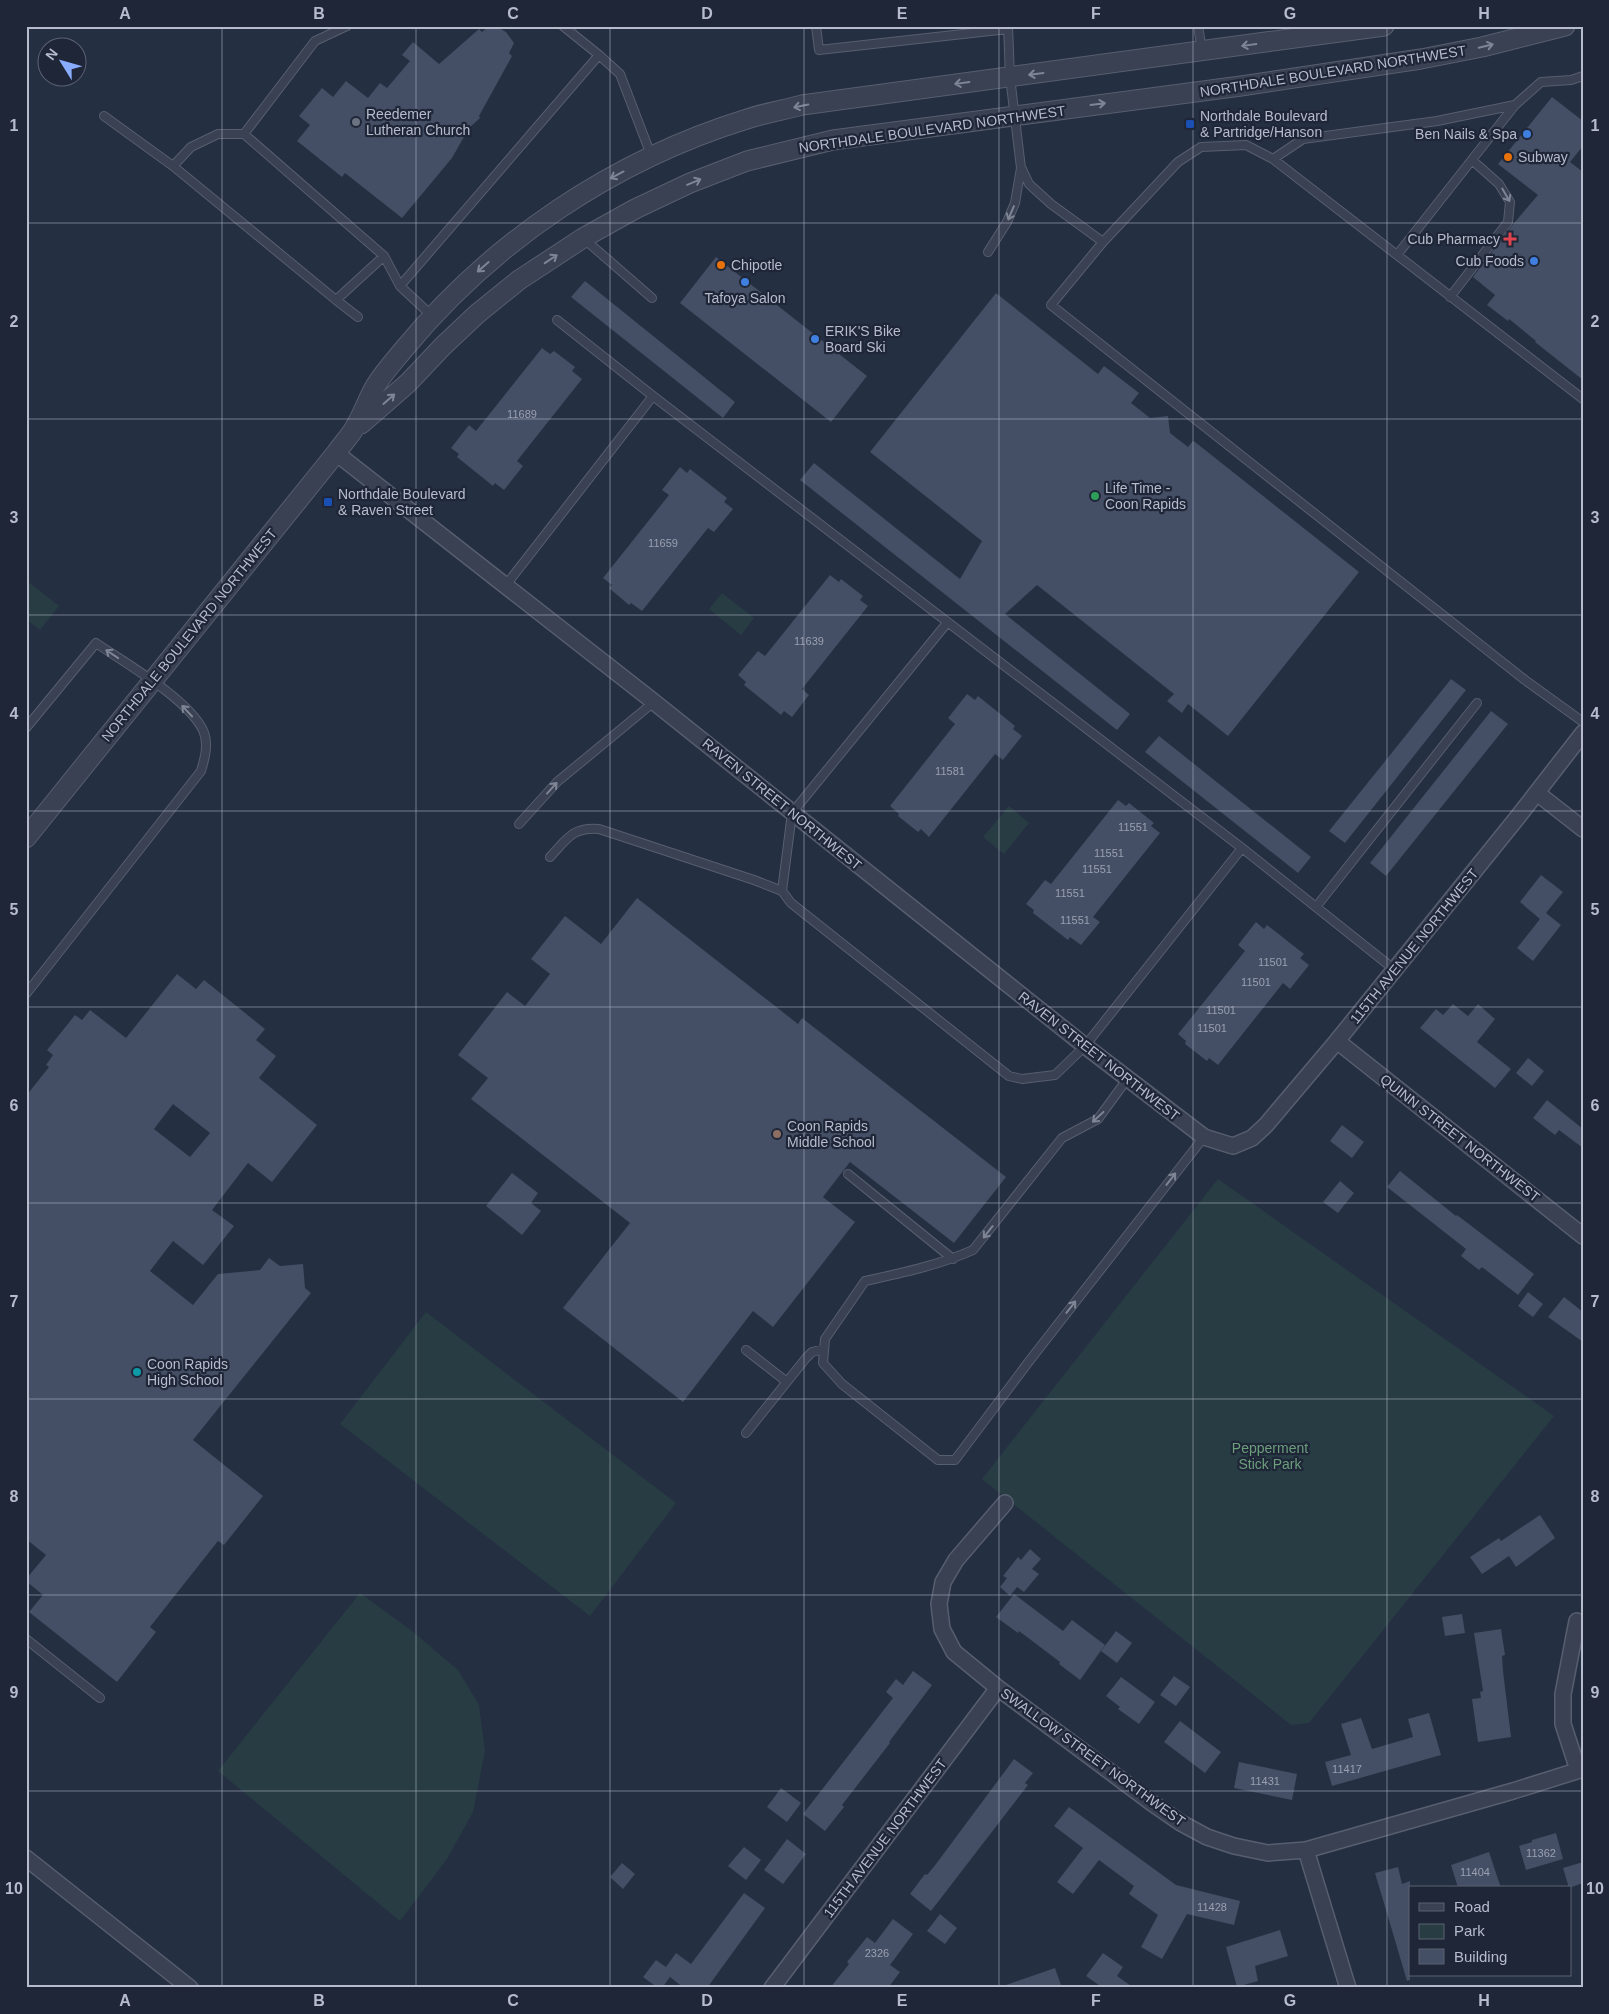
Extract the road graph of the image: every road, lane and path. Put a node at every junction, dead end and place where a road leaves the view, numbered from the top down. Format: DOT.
graph roads {
  1 [pos="347,26"];
  2 [pos="562,26"];
  3 [pos="816,26"];
  4 [pos="1198,26"];
  5 [pos="1564,26"];
  6 [pos="1372,27"];
  7 [pos="1008,28"];
  8 [pos="1202,52"];
  9 [pos="599,55"];
  10 [pos="1583,76"];
  11 [pos="1010,77"];
  12 [pos="1515,105"];
  13 [pos="1015,115"];
  14 [pos="104,116"];
  15 [pos="244,134"];
  16 [pos="652,157"];
  17 [pos="1273,159"];
  18 [pos="1472,160"];
  19 [pos="173,166"];
  20 [pos="1021,168"];
  21 [pos="583,238"];
  22 [pos="1103,242"];
  23 [pos="988,252"];
  24 [pos="1397,255"];
  25 [pos="384,256"];
  26 [pos="400,286"];
  27 [pos="1450,297"];
  28 [pos="652,298"];
  29 [pos="336,300"];
  30 [pos="432,316"];
  31 [pos="358,317"];
  32 [pos="557,320"];
  33 [pos="654,396"];
  34 [pos="1583,399"];
  35 [pos="352,431"];
  36 [pos="336,453"];
  37 [pos="506,585"];
  38 [pos="947,623"];
  39 [pos="152,681"];
  40 [pos="654,702"];
  41 [pos="1477,703"];
  42 [pos="1583,722"];
  43 [pos="26,728"];
  44 [pos="1583,732"];
  45 [pos="1536,793"];
  46 [pos="792,813"];
  47 [pos="519,824"];
  48 [pos="1583,829"];
  49 [pos="26,838"];
  50 [pos="1242,848"];
  51 [pos="550,857"];
  52 [pos="782,891"];
  53 [pos="1316,907"];
  54 [pos="1395,970"];
  55 [pos="26,994"];
  56 [pos="1337,1041"];
  57 [pos="1085,1046"];
  58 [pos="1128,1078"];
  59 [pos="1204,1137"];
  60 [pos="1233,1146"];
  61 [pos="848,1174"];
  62 [pos="1583,1236"];
  63 [pos="953,1259"];
  64 [pos="824,1349"];
  65 [pos="746,1350"];
  66 [pos="786,1382"];
  67 [pos="746,1433"];
  68 [pos="1005,1503"];
  69 [pos="1577,1621"];
  70 [pos="26,1639"];
  71 [pos="998,1688"];
  72 [pos="100,1698"];
  73 [pos="1580,1770"];
  74 [pos="1306,1850"];
  75 [pos="26,1858"];
  76 [pos="190,1988"];
  77 [pos="772,1988"];
  78 [pos="1348,1988"];
  1 -- 15 [label="lane"];
  2 -- 9 [label="lane"];
  3 -- 7 [label="lane"];
  4 -- 8 [label="lane"];
  13 -- 5 [label="street, NORTHDALE BOULEVARD NORTHWEST, one-way"];
  6 -- 8 [label="street, NORTHDALE BOULEVARD NORTHWEST, one-way"];
  7 -- 11 [label="lane"];
  8 -- 11 [label="street, NORTHDALE BOULEVARD NORTHWEST, one-way"];
  9 -- 16 [label="lane"];
  9 -- 26 [label="lane"];
  10 -- 12 [label="lane"];
  11 -- 13 [label="lane"];
  11 -- 16 [label="street, NORTHDALE BOULEVARD NORTHWEST, one-way"];
  12 -- 17 [label="lane"];
  12 -- 18 [label="lane"];
  13 -- 20 [label="lane"];
  21 -- 13 [label="street, NORTHDALE BOULEVARD NORTHWEST, one-way"];
  14 -- 19 [label="lane"];
  15 -- 19 [label="lane"];
  15 -- 25 [label="lane"];
  16 -- 30 [label="street, NORTHDALE BOULEVARD NORTHWEST, one-way"];
  17 -- 22 [label="lane"];
  17 -- 24 [label="lane"];
  18 -- 24 [label="lane"];
  18 -- 27 [label="lane, one-way"];
  19 -- 29 [label="lane"];
  20 -- 22 [label="lane"];
  20 -- 23 [label="lane, one-way"];
  21 -- 28 [label="lane"];
  35 -- 21 [label="street, NORTHDALE BOULEVARD NORTHWEST, one-way"];
  22 -- 42 [label="lane"];
  24 -- 27 [label="lane"];
  25 -- 26 [label="lane"];
  25 -- 29 [label="lane"];
  26 -- 30 [label="lane"];
  27 -- 34 [label="lane"];
  29 -- 31 [label="lane"];
  30 -- 35 [label="street, NORTHDALE BOULEVARD NORTHWEST"];
  32 -- 33 [label="lane"];
  33 -- 37 [label="lane"];
  33 -- 38 [label="lane"];
  35 -- 36 [label="street, NORTHDALE BOULEVARD NORTHWEST"];
  36 -- 37 [label="street, RAVEN STREET NORTHWEST"];
  36 -- 39 [label="street, NORTHDALE BOULEVARD NORTHWEST"];
  37 -- 40 [label="street, RAVEN STREET NORTHWEST"];
  38 -- 46 [label="lane"];
  38 -- 50 [label="lane"];
  39 -- 43 [label="lane, one-way"];
  39 -- 49 [label="street, NORTHDALE BOULEVARD NORTHWEST"];
  55 -- 39 [label="lane, one-way"];
  40 -- 46 [label="street, RAVEN STREET NORTHWEST"];
  47 -- 40 [label="lane, one-way"];
  41 -- 53 [label="lane"];
  44 -- 45 [label="street, 115TH AVENUE NORTHWEST"];
  45 -- 48 [label="street"];
  45 -- 54 [label="street, 115TH AVENUE NORTHWEST"];
  46 -- 52 [label="lane"];
  46 -- 57 [label="street, RAVEN STREET NORTHWEST"];
  50 -- 53 [label="lane"];
  50 -- 57 [label="lane"];
  51 -- 52 [label="lane"];
  52 -- 57 [label="lane"];
  53 -- 54 [label="lane"];
  54 -- 56 [label="street, 115TH AVENUE NORTHWEST"];
  56 -- 60 [label="street, 115TH AVENUE NORTHWEST"];
  56 -- 62 [label="street, QUINN STREET NORTHWEST"];
  57 -- 58 [label="street, RAVEN STREET NORTHWEST"];
  58 -- 59 [label="street, RAVEN STREET NORTHWEST"];
  58 -- 63 [label="lane, one-way"];
  59 -- 60 [label="street, RAVEN STREET NORTHWEST"];
  64 -- 59 [label="lane, one-way"];
  61 -- 63 [label="lane"];
  63 -- 64 [label="lane"];
  64 -- 66 [label="lane"];
  65 -- 66 [label="lane"];
  66 -- 67 [label="lane"];
  68 -- 71 [label="street, SWALLOW STREET NORTHWEST"];
  69 -- 73 [label="street"];
  70 -- 72 [label="lane"];
  71 -- 74 [label="street, SWALLOW STREET NORTHWEST"];
  71 -- 77 [label="street, 115TH AVENUE NORTHWEST"];
  73 -- 74 [label="street, SWALLOW STREET NORTHWEST"];
  74 -- 78 [label="street"];
  75 -- 76 [label="street"];
}
